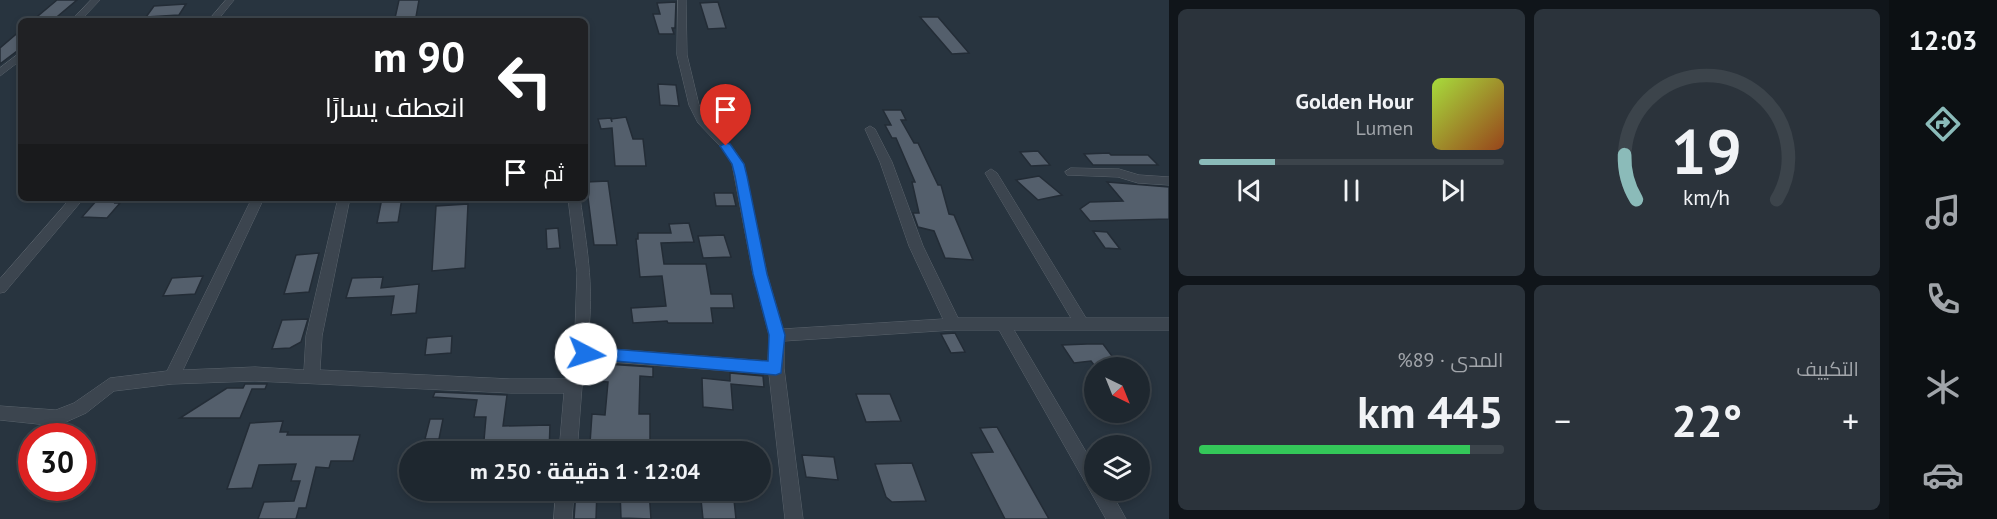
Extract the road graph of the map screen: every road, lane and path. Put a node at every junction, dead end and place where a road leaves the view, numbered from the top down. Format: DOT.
graph roads {
  1 [pos="96,0"];
  2 [pos="230,0"];
  3 [pos="682,0"];
  4 [pos="78,18"];
  5 [pos="215,18"];
  6 [pos="18,58"];
  7 [pos="0,73"];
  8 [pos="870,129"];
  9 [pos="1071,172"];
  10 [pos="991,173"];
  11 [pos="1169,181"];
  12 [pos="75,201"];
  13 [pos="257,201"];
  14 [pos="343,201"];
  15 [pos="574,201"];
  16 [pos="0,288"];
  17 [pos="953,324"];
  18 [pos="1003,324"];
  19 [pos="1082,324"];
  20 [pos="1169,324"];
  21 [pos="777,335"];
  22 [pos="576,353"];
  23 [pos="776,368"];
  24 [pos="312,376"];
  25 [pos="172,377"];
  26 [pos="573,386"];
  27 [pos="0,413"];
  28 [pos="569,441"];
  29 [pos="1084,465"];
  30 [pos="564,501"];
  31 [pos="1106,501"];
  32 [pos="563,519"];
  33 [pos="794,519"];
  34 [pos="1117,519"];
  1 -- 4 [label="street"];
  2 -- 5 [label="street"];
  3 -- 21 [label="street"];
  6 -- 7 [label="street"];
  8 -- 17 [label="street"];
  9 -- 11 [label="street"];
  10 -- 19 [label="street"];
  12 -- 16 [label="street"];
  13 -- 25 [label="street"];
  14 -- 24 [label="street"];
  15 -- 22 [label="street"];
  17 -- 18 [label="street"];
  17 -- 21 [label="street"];
  18 -- 19 [label="street"];
  18 -- 29 [label="street"];
  19 -- 20 [label="street"];
  21 -- 23 [label="street"];
  22 -- 23 [label="street"];
  22 -- 26 [label="street"];
  23 -- 33 [label="street"];
  24 -- 25 [label="street"];
  24 -- 26 [label="street"];
  25 -- 27 [label="street"];
  26 -- 28 [label="street"];
  30 -- 32 [label="street"];
  31 -- 34 [label="street"];
}
